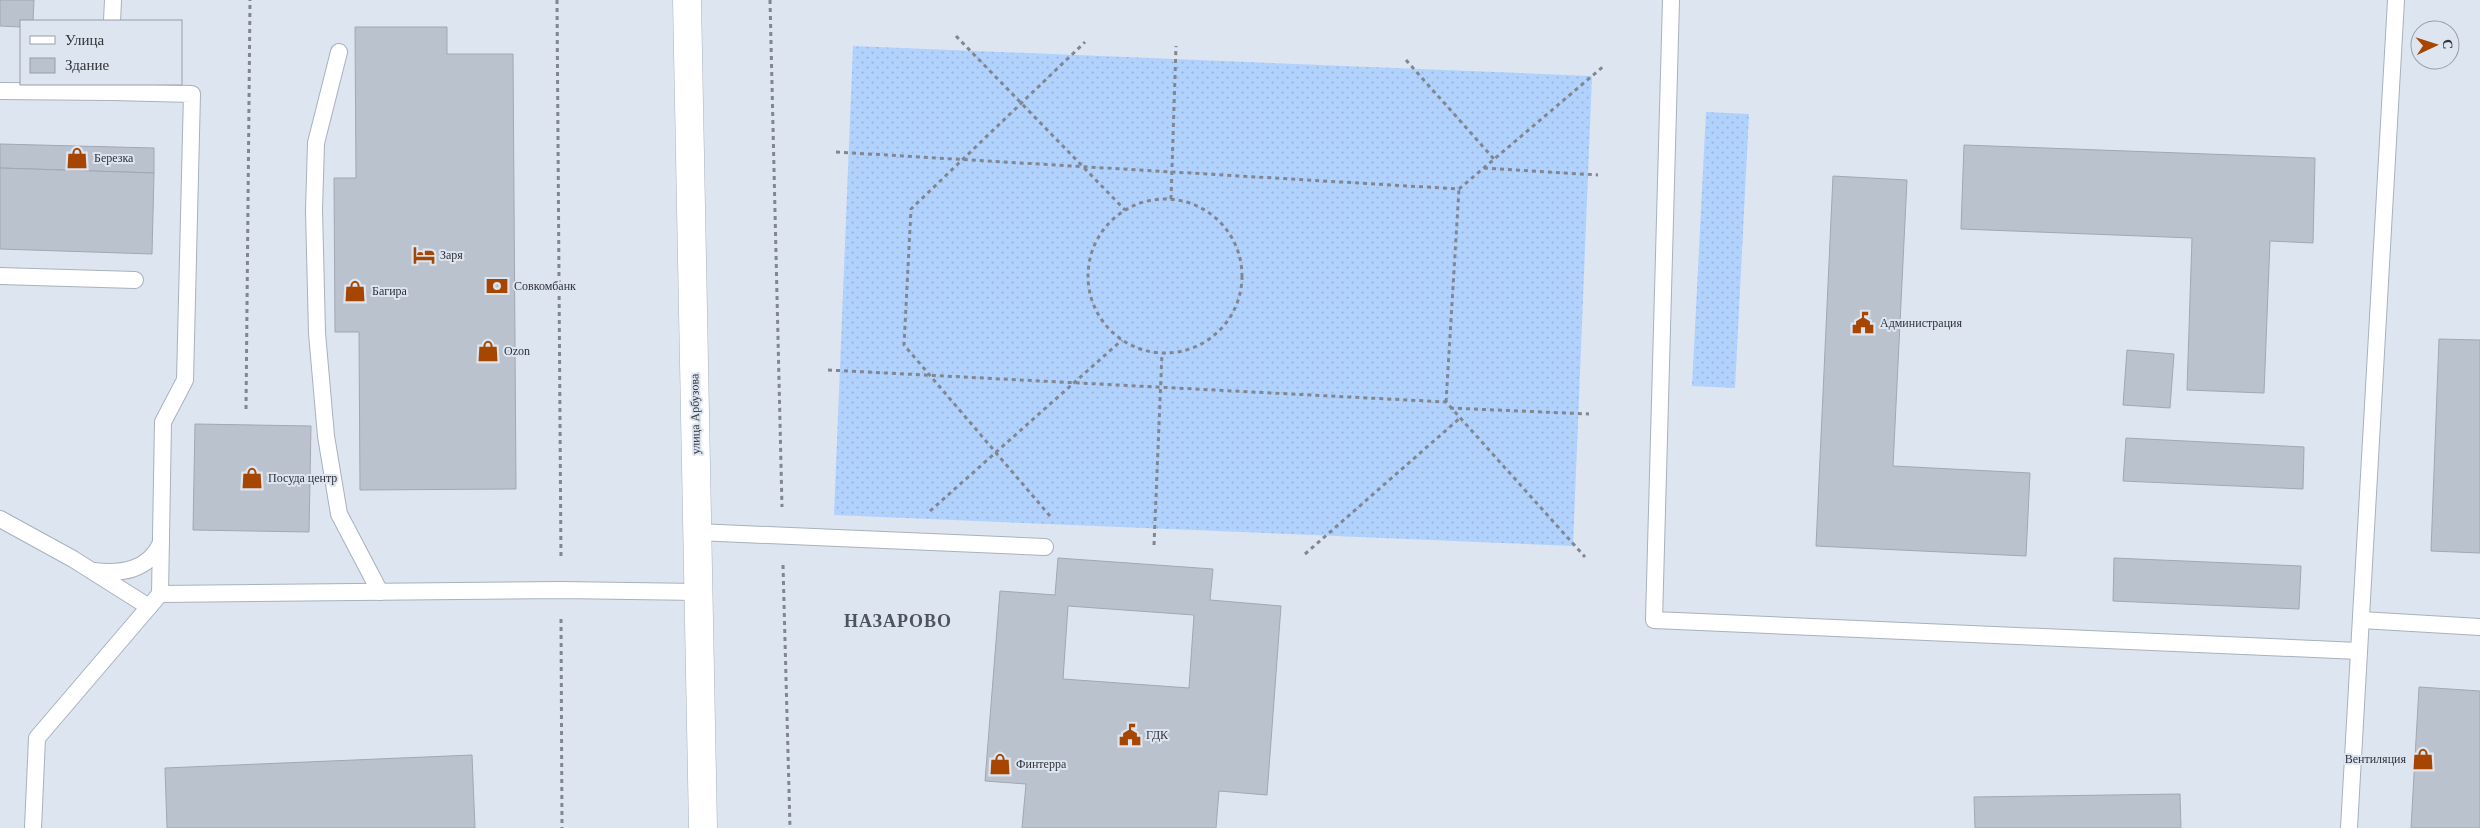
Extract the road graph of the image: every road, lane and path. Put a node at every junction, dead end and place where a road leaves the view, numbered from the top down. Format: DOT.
graph roads {
  1 [pos="113,0"];
  2 [pos="250,0"];
  3 [pos="557,0"];
  4 [pos="687,0"];
  5 [pos="770,0"];
  6 [pos="1672,0"];
  7 [pos="2396,0"];
  8 [pos="112,20"];
  9 [pos="956,36"];
  10 [pos="1085,42"];
  11 [pos="1176,46"];
  12 [pos="339,52"];
  13 [pos="1406,60"];
  14 [pos="1605,65"];
  15 [pos="112,88"];
  16 [pos="0,90"];
  17 [pos="1022,104"];
  18 [pos="836,152"];
  19 [pos="1494,159"];
  20 [pos="960,161"];
  21 [pos="1084,168"];
  22 [pos="1484,168"];
  23 [pos="1172,173"];
  24 [pos="1598,175"];
  25 [pos="1459,189"];
  26 [pos="1171,199"];
  27 [pos="1125,210"];
  28 [pos="0,276"];
  29 [pos="134,280"];
  30 [pos="1122,340"];
  31 [pos="1162,353"];
  32 [pos="828,370"];
  33 [pos="928,374"];
  34 [pos="1077,382"];
  35 [pos="1161,386"];
  36 [pos="1446,402"];
  37 [pos="1450,408"];
  38 [pos="246,409"];
  39 [pos="1588,414"];
  40 [pos="1460,418"];
  41 [pos="996,454"];
  42 [pos="0,519"];
  43 [pos="1052,519"];
  44 [pos="697,532"];
  45 [pos="783,536"];
  46 [pos="897,540"];
  47 [pos="161,543"];
  48 [pos="1154,546"];
  49 [pos="1045,547"];
  50 [pos="1305,554"];
  51 [pos="1585,557"];
  52 [pos="92,571"];
  53 [pos="561,590"];
  54 [pos="380,592"];
  55 [pos="699,592"];
  56 [pos="160,594"];
  57 [pos="149,607"];
  58 [pos="2361,620"];
  59 [pos="2480,627"];
  60 [pos="2359,651"];
  61 [pos="33,828"];
  62 [pos="562,828"];
  63 [pos="703,828"];
  64 [pos="790,828"];
  65 [pos="2349,828"];
  1 -- 8 [label="lane"];
  2 -- 38 [label="path"];
  3 -- 53 [label="path"];
  4 -- 44 [label="street, улица Арбузова"];
  5 -- 45 [label="path"];
  6 -- 60 [label="lane"];
  7 -- 58 [label="lane"];
  9 -- 17 [label="path"];
  10 -- 17 [label="path"];
  11 -- 23 [label="path"];
  12 -- 54 [label="lane"];
  13 -- 19 [label="path"];
  14 -- 19 [label="path"];
  15 -- 16 [label="lane"];
  15 -- 47 [label="lane"];
  17 -- 20 [label="path"];
  17 -- 21 [label="path"];
  18 -- 20 [label="path"];
  19 -- 22 [label="path"];
  20 -- 21 [label="path"];
  20 -- 33 [label="path"];
  21 -- 23 [label="path"];
  21 -- 27 [label="path"];
  22 -- 24 [label="path"];
  22 -- 25 [label="path"];
  23 -- 25 [label="path"];
  23 -- 26 [label="path"];
  25 -- 36 [label="path"];
  26 -- 27 [label="path"];
  26 -- 31 [label="path"];
  27 -- 30 [label="path"];
  28 -- 29 [label="lane"];
  30 -- 31 [label="path"];
  30 -- 34 [label="path"];
  31 -- 35 [label="path"];
  32 -- 33 [label="path"];
  33 -- 34 [label="path"];
  33 -- 41 [label="path"];
  34 -- 35 [label="path"];
  34 -- 41 [label="path"];
  35 -- 36 [label="path"];
  35 -- 48 [label="path"];
  36 -- 37 [label="path"];
  37 -- 39 [label="path"];
  37 -- 40 [label="path"];
  40 -- 50 [label="path"];
  40 -- 51 [label="path"];
  41 -- 43 [label="path"];
  41 -- 46 [label="path"];
  42 -- 52 [label="lane"];
  44 -- 45 [label="lane"];
  44 -- 55 [label="street, улица Арбузова"];
  45 -- 46 [label="lane"];
  45 -- 64 [label="path"];
  46 -- 49 [label="lane"];
  47 -- 52 [label="lane"];
  47 -- 56 [label="lane"];
  52 -- 57 [label="lane"];
  53 -- 54 [label="lane"];
  53 -- 55 [label="lane"];
  53 -- 62 [label="path"];
  54 -- 56 [label="lane"];
  55 -- 63 [label="street, улица Арбузова"];
  56 -- 57 [label="lane"];
  57 -- 61 [label="lane"];
  58 -- 59 [label="lane"];
  58 -- 60 [label="lane"];
  60 -- 65 [label="lane"];
}
